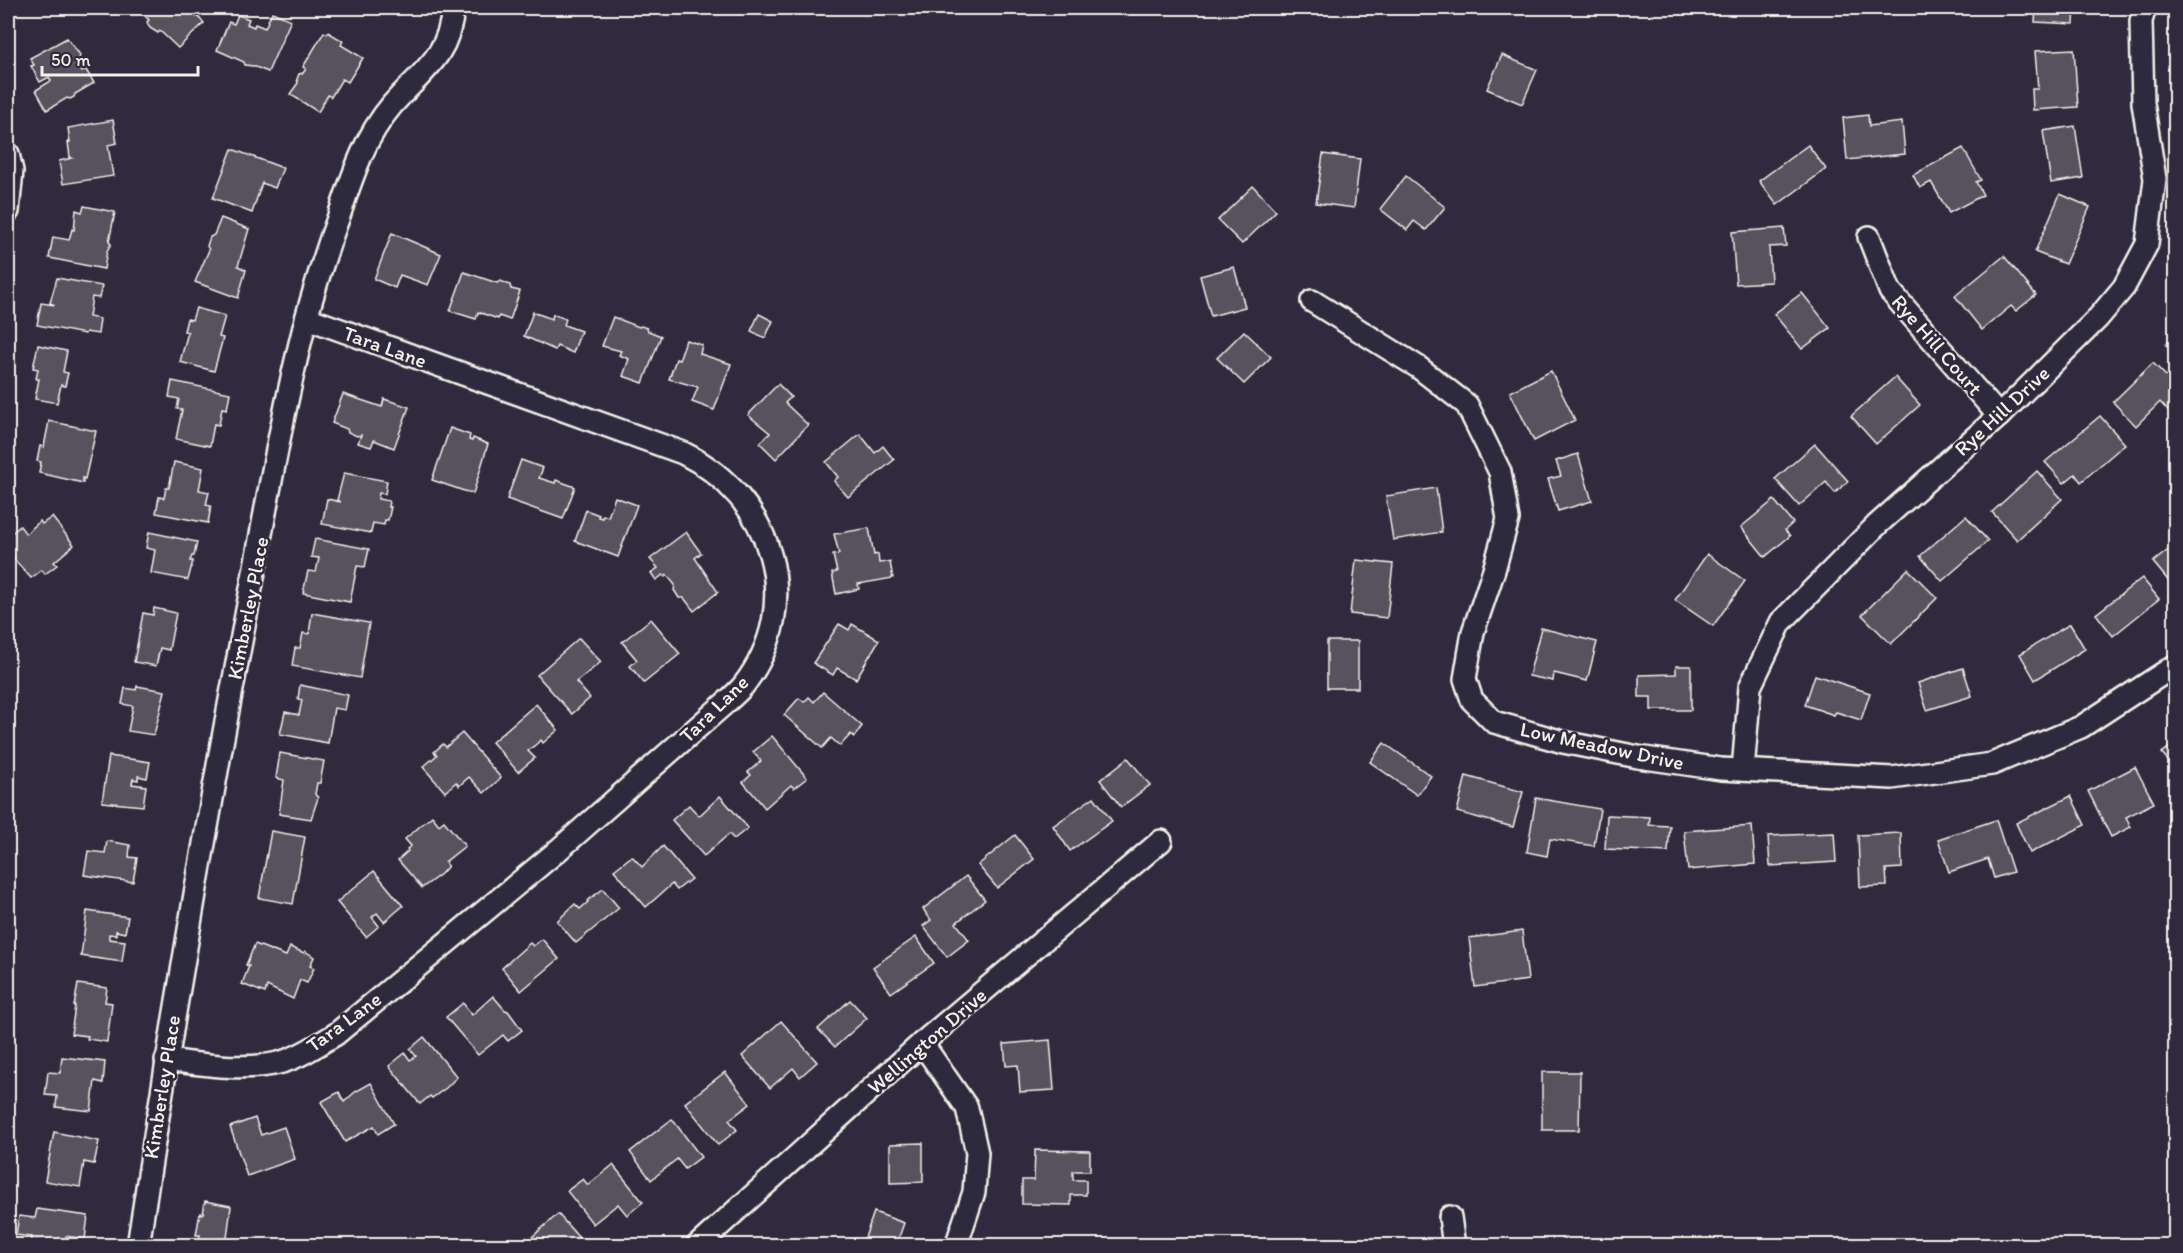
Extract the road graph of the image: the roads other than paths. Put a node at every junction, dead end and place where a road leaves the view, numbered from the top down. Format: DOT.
graph roads {
  1 [pos="453,8"];
  2 [pos="2145,8"];
  3 [pos="8,154"];
  4 [pos="8,211"];
  5 [pos="1869,237"];
  6 [pos="1312,301"];
  7 [pos="307,318"];
  8 [pos="1999,416"];
  9 [pos="2175,665"];
  10 [pos="1743,770"];
  11 [pos="1161,841"];
  12 [pos="922,1042"];
  13 [pos="166,1060"];
  14 [pos="1450,1217"];
  15 [pos="138,1245"];
  16 [pos="697,1245"];
  17 [pos="956,1245"];
  18 [pos="1454,1245"];
  1 -- 7 [label="street, Kimberley Place"];
  2 -- 8 [label="street, Rye Hill Drive"];
  3 -- 4 [label="street"];
  5 -- 8 [label="street, Rye Hill Court"];
  6 -- 10 [label="street, Low Meadow Drive"];
  7 -- 13 [label="street, Kimberley Place"];
  7 -- 13 [label="street, Tara Lane"];
  8 -- 10 [label="street, Rye Hill Drive"];
  9 -- 10 [label="street, Low Meadow Drive"];
  11 -- 12 [label="street, Wellington Drive"];
  12 -- 16 [label="street, Wellington Drive"];
  12 -- 17 [label="street"];
  13 -- 15 [label="street, Kimberley Place"];
  14 -- 18 [label="street"];
}
